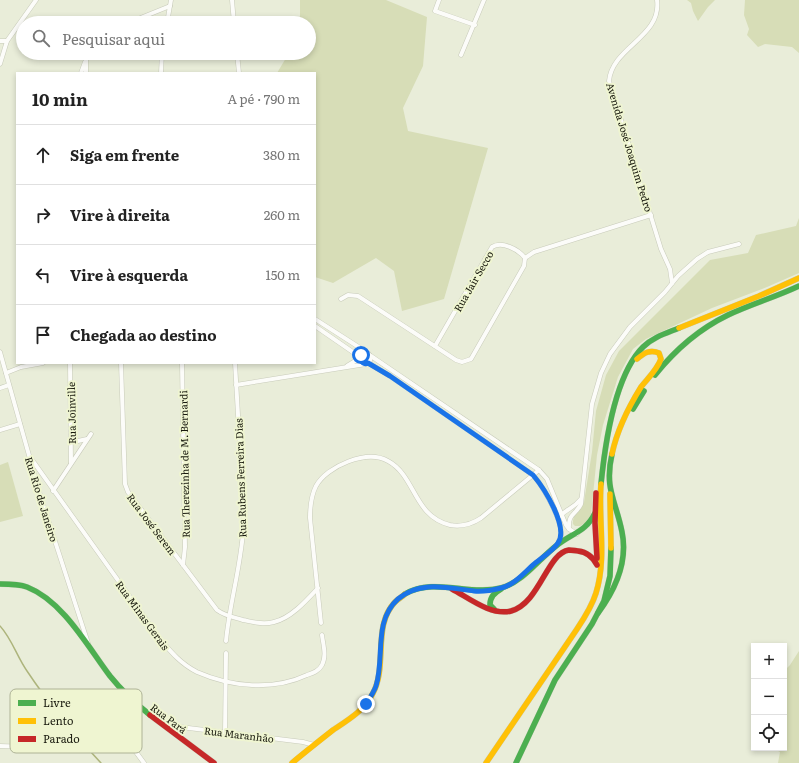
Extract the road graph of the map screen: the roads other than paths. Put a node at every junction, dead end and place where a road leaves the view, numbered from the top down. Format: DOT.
graph roads {
  1 [pos="36,0"];
  2 [pos="172,0"];
  3 [pos="232,0"];
  4 [pos="439,0"];
  5 [pos="484,0"];
  6 [pos="657,0"];
  7 [pos="170,6"];
  8 [pos="25,16"];
  9 [pos="145,16"];
  10 [pos="168,16"];
  11 [pos="233,16"];
  12 [pos="475,25"];
  13 [pos="16,28"];
  14 [pos="0,41"];
  15 [pos="7,41"];
  16 [pos="461,55"];
  17 [pos="86,60"];
  18 [pos="161,60"];
  19 [pos="238,60"];
  20 [pos="0,64"];
  21 [pos="81,72"];
  22 [pos="86,72"];
  23 [pos="160,72"];
  24 [pos="239,72"];
  25 [pos="651,215"];
  26 [pos="739,244"];
  27 [pos="525,258"];
  28 [pos="799,278"];
  29 [pos="672,283"];
  30 [pos="799,286"];
  31 [pos="341,299"];
  32 [pos="316,320"];
  33 [pos="316,327"];
  34 [pos="354,345"];
  35 [pos="435,346"];
  36 [pos="350,350"];
  37 [pos="0,352"];
  38 [pos="369,355"];
  39 [pos="360,357"];
  40 [pos="367,363"];
  41 [pos="38,364"];
  42 [pos="70,364"];
  43 [pos="121,364"];
  44 [pos="182,364"];
  45 [pos="235,364"];
  46 [pos="345,367"];
  47 [pos="6,373"];
  48 [pos="9,385"];
  49 [pos="236,385"];
  50 [pos="0,388"];
  51 [pos="20,424"];
  52 [pos="0,430"];
  53 [pos="91,434"];
  54 [pos="88,439"];
  55 [pos="71,440"];
  56 [pos="606,444"];
  57 [pos="30,457"];
  58 [pos="71,463"];
  59 [pos="539,470"];
  60 [pos="533,475"];
  61 [pos="610,486"];
  62 [pos="53,491"];
  63 [pos="581,499"];
  64 [pos="557,504"];
  65 [pos="566,510"];
  66 [pos="595,513"];
  67 [pos="561,514"];
  68 [pos="558,520"];
  69 [pos="569,529"];
  70 [pos="578,534"];
  71 [pos="558,544"];
  72 [pos="612,559"];
  73 [pos="183,565"];
  74 [pos="597,565"];
  75 [pos="0,584"];
  76 [pos="318,588"];
  77 [pos="502,588"];
  78 [pos="452,589"];
  79 [pos="495,610"];
  80 [pos="598,614"];
  81 [pos="229,616"];
  82 [pos="321,624"];
  83 [pos="322,635"];
  84 [pos="226,641"];
  85 [pos="88,646"];
  86 [pos="226,652"];
  87 [pos="554,663"];
  88 [pos="544,678"];
  89 [pos="226,682"];
  90 [pos="122,689"];
  91 [pos="142,709"];
  92 [pos="163,725"];
  93 [pos="225,733"];
  94 [pos="314,745"];
  95 [pos="0,746"];
  96 [pos="10,746"];
  97 [pos="137,753"];
  98 [pos="144,763"];
  99 [pos="214,763"];
  100 [pos="292,763"];
  101 [pos="486,763"];
  102 [pos="491,763"];
  103 [pos="512,763"];
  104 [pos="516,763"];
  1 -- 8 [label="street"];
  2 -- 7 [label="street"];
  3 -- 11 [label="street"];
  4 -- 12 [label="street"];
  5 -- 12 [label="street"];
  6 -- 25 [label="street, Avenida José Joaquim Pedro"];
  7 -- 9 [label="street"];
  7 -- 10 [label="street"];
  12 -- 16 [label="street"];
  13 -- 15 [label="street"];
  14 -- 15 [label="street"];
  15 -- 20 [label="street"];
  17 -- 21 [label="street"];
  17 -- 22 [label="street"];
  18 -- 23 [label="street"];
  19 -- 24 [label="street"];
  25 -- 27 [label="street"];
  25 -- 29 [label="street, Avenida José Joaquim Pedro"];
  26 -- 29 [label="street"];
  27 -- 35 [label="street, Rua Jair Secco"];
  27 -- 35 [label="street"];
  28 -- 56 [label="main road"];
  29 -- 63 [label="street"];
  30 -- 61 [label="main road"];
  31 -- 35 [label="street"];
  32 -- 34 [label="street"];
  33 -- 36 [label="street"];
  34 -- 36 [label="street"];
  34 -- 38 [label="street"];
  36 -- 39 [label="street"];
  37 -- 47 [label="street, Rua Rio de Janeiro"];
  38 -- 39 [label="street"];
  38 -- 40 [label="street"];
  38 -- 59 [label="street"];
  39 -- 40 [label="street"];
  39 -- 46 [label="street"];
  40 -- 46 [label="street"];
  40 -- 60 [label="street"];
  41 -- 47 [label="street"];
  42 -- 55 [label="street, Rua Joinville"];
  43 -- 73 [label="street, Rua José Serem"];
  44 -- 73 [label="street, Rua Therezinha de M. Bernardi"];
  45 -- 49 [label="street, Rua Rubens Ferreira Dias"];
  46 -- 49 [label="street"];
  47 -- 48 [label="street, Rua Rio de Janeiro"];
  48 -- 50 [label="street"];
  48 -- 51 [label="street, Rua Rio de Janeiro"];
  49 -- 81 [label="street, Rua Rubens Ferreira Dias"];
  51 -- 52 [label="street"];
  51 -- 57 [label="street, Rua Rio de Janeiro"];
  53 -- 54 [label="street"];
  54 -- 55 [label="street"];
  54 -- 58 [label="street"];
  55 -- 58 [label="street, Rua Joinville"];
  56 -- 61 [label="main road"];
  56 -- 66 [label="main road"];
  56 -- 87 [label="main road"];
  57 -- 62 [label="street, Rua Minas Gerais"];
  57 -- 85 [label="street, Rua Rio de Janeiro"];
  58 -- 62 [label="street"];
  59 -- 60 [label="street"];
  59 -- 64 [label="street"];
  60 -- 68 [label="street"];
  60 -- 76 [label="street"];
  61 -- 72 [label="main road"];
  61 -- 80 [label="main road"];
  62 -- 89 [label="street, Rua Minas Gerais"];
  63 -- 65 [label="street"];
  63 -- 69 [label="street"];
  64 -- 65 [label="street"];
  64 -- 67 [label="street"];
  65 -- 67 [label="street"];
  66 -- 70 [label="main road"];
  66 -- 74 [label="main road"];
  67 -- 68 [label="street"];
  67 -- 69 [label="street"];
  68 -- 71 [label="street"];
  69 -- 70 [label="street"];
  70 -- 71 [label="main road"];
  71 -- 77 [label="main road"];
  72 -- 80 [label="main road"];
  72 -- 103 [label="main road"];
  73 -- 81 [label="street, Rua José Serem"];
  74 -- 79 [label="main road"];
  74 -- 87 [label="main road"];
  75 -- 85 [label="main road, Rua Pará"];
  76 -- 81 [label="street"];
  76 -- 82 [label="street"];
  77 -- 78 [label="main road"];
  77 -- 79 [label="main road"];
  78 -- 79 [label="main road"];
  78 -- 94 [label="main road"];
  80 -- 104 [label="main road"];
  81 -- 84 [label="street, Rua Rubens Ferreira Dias"];
  83 -- 89 [label="street, Rua Minas Gerais"];
  85 -- 90 [label="main road, Rua Pará"];
  86 -- 89 [label="street"];
  87 -- 88 [label="main road"];
  88 -- 101 [label="main road"];
  88 -- 102 [label="main road"];
  89 -- 93 [label="street"];
  91 -- 92 [label="main road, Rua Pará"];
  92 -- 93 [label="street, Rua Maranhão"];
  92 -- 99 [label="main road, Rua Pará"];
  93 -- 94 [label="street, Rua Maranhão"];
  94 -- 100 [label="main road"];
  95 -- 96 [label="street"];
  97 -- 98 [label="street"];
}
